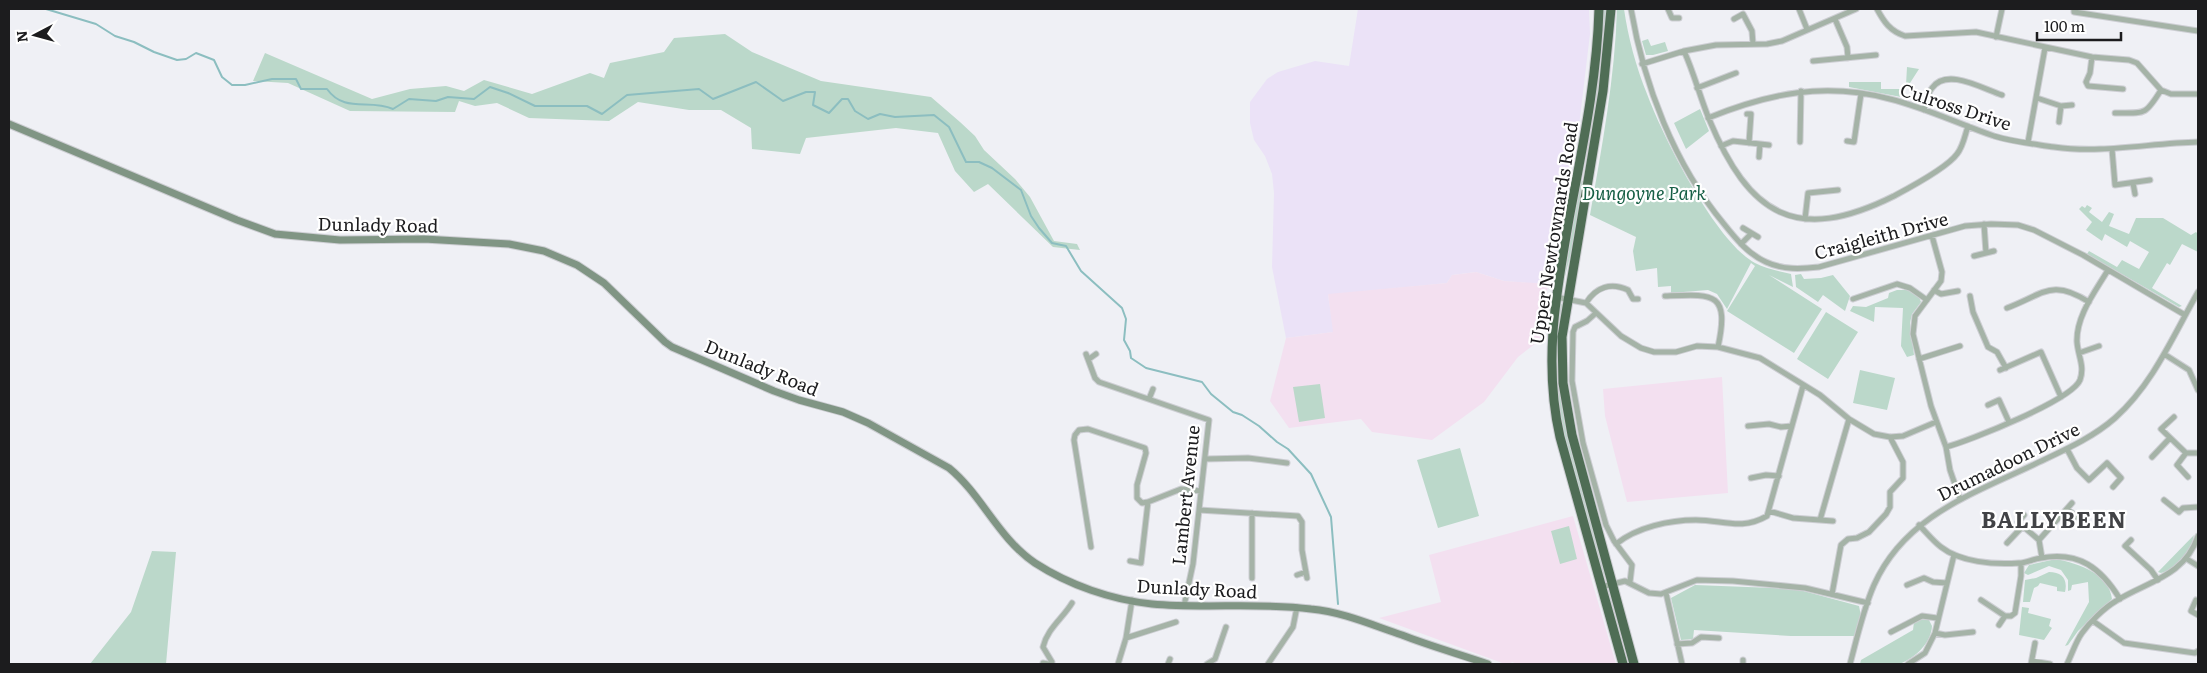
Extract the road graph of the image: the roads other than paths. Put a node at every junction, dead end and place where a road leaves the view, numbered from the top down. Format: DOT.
graph roads {
  1 [pos="1599,9"];
  2 [pos="1611,9"];
  3 [pos="1631,9"];
  4 [pos="1668,9"];
  5 [pos="1799,9"];
  6 [pos="1856,9"];
  7 [pos="1877,9"];
  8 [pos="2002,9"];
  9 [pos="2074,9"];
  10 [pos="1680,18"];
  11 [pos="1734,19"];
  12 [pos="1835,19"];
  13 [pos="1808,30"];
  14 [pos="2198,31"];
  15 [pos="1996,37"];
  16 [pos="1753,44"];
  17 [pos="2045,48"];
  18 [pos="1684,51"];
  19 [pos="1876,54"];
  20 [pos="2092,57"];
  21 [pos="1848,58"];
  22 [pos="1812,60"];
  23 [pos="1642,64"];
  24 [pos="1736,74"];
  25 [pos="1698,88"];
  26 [pos="2123,89"];
  27 [pos="2161,90"];
  28 [pos="1801,92"];
  29 [pos="1861,94"];
  30 [pos="2198,94"];
  31 [pos="2002,95"];
  32 [pos="2037,98"];
  33 [pos="2072,105"];
  34 [pos="2061,106"];
  35 [pos="1924,110"];
  36 [pos="2115,113"];
  37 [pos="1747,114"];
  38 [pos="1708,118"];
  39 [pos="2059,122"];
  40 [pos="9,124"];
  41 [pos="1968,126"];
  42 [pos="1847,141"];
  43 [pos="1800,142"];
  44 [pos="2028,142"];
  45 [pos="2198,142"];
  46 [pos="1749,143"];
  47 [pos="1760,144"];
  48 [pos="1769,144"];
  49 [pos="1721,146"];
  50 [pos="2112,148"];
  51 [pos="1759,157"];
  52 [pos="2150,180"];
  53 [pos="2133,184"];
  54 [pos="1838,190"];
  55 [pos="2135,194"];
  56 [pos="1805,219"];
  57 [pos="1984,224"];
  58 [pos="1743,228"];
  59 [pos="1751,234"];
  60 [pos="1932,236"];
  61 [pos="1758,237"];
  62 [pos="1741,244"];
  63 [pos="1994,251"];
  64 [pos="1986,253"];
  65 [pos="1974,256"];
  66 [pos="2108,270"];
  67 [pos="1934,290"];
  68 [pos="1958,291"];
  69 [pos="2198,292"];
  70 [pos="1665,296"];
  71 [pos="1970,296"];
  72 [pos="1556,297"];
  73 [pos="1568,299"];
  74 [pos="1638,299"];
  75 [pos="1853,299"];
  76 [pos="1927,300"];
  77 [pos="1586,302"];
  78 [pos="2089,302"];
  79 [pos="2007,308"];
  80 [pos="1596,313"];
  81 [pos="2185,315"];
  82 [pos="1960,346"];
  83 [pos="2099,346"];
  84 [pos="1718,347"];
  85 [pos="2079,353"];
  86 [pos="1096,354"];
  87 [pos="2164,354"];
  88 [pos="1919,359"];
  89 [pos="2006,368"];
  90 [pos="2000,370"];
  91 [pos="2197,382"];
  92 [pos="1804,386"];
  93 [pos="1153,389"];
  94 [pos="2198,390"];
  95 [pos="2061,397"];
  96 [pos="1149,399"];
  97 [pos="1988,405"];
  98 [pos="2174,417"];
  99 [pos="1849,419"];
  100 [pos="1936,422"];
  101 [pos="2009,422"];
  102 [pos="1748,426"];
  103 [pos="1792,426"];
  104 [pos="1890,437"];
  105 [pos="2170,438"];
  106 [pos="1946,447"];
  107 [pos="2067,449"];
  108 [pos="2186,453"];
  109 [pos="2198,453"];
  110 [pos="1281,454"];
  111 [pos="2152,457"];
  112 [pos="1205,459"];
  113 [pos="1280,462"];
  114 [pos="1287,463"];
  115 [pos="1779,476"];
  116 [pos="2188,476"];
  117 [pos="1751,478"];
  118 [pos="2113,487"];
  119 [pos="1201,491"];
  120 [pos="1960,499"];
  121 [pos="2164,500"];
  122 [pos="1148,502"];
  123 [pos="2072,503"];
  124 [pos="2198,507"];
  125 [pos="2067,509"];
  126 [pos="1199,510"];
  127 [pos="1769,511"];
  128 [pos="1252,513"];
  129 [pos="2024,515"];
  130 [pos="2077,517"];
  131 [pos="1820,520"];
  132 [pos="1833,522"];
  133 [pos="1919,525"];
  134 [pos="2023,526"];
  135 [pos="2198,536"];
  136 [pos="2039,540"];
  137 [pos="2131,540"];
  138 [pos="2007,543"];
  139 [pos="1616,544"];
  140 [pos="1091,547"];
  141 [pos="1954,555"];
  142 [pos="2042,558"];
  143 [pos="2187,559"];
  144 [pos="1130,561"];
  145 [pos="2020,564"];
  146 [pos="2198,566"];
  147 [pos="1243,574"];
  148 [pos="1297,575"];
  149 [pos="2158,580"];
  150 [pos="1630,582"];
  151 [pos="1947,583"];
  152 [pos="1612,584"];
  153 [pos="1907,585"];
  154 [pos="1601,587"];
  155 [pos="1666,593"];
  156 [pos="1832,594"];
  157 [pos="2120,599"];
  158 [pos="1132,600"];
  159 [pos="1981,600"];
  160 [pos="2196,600"];
  161 [pos="1868,603"];
  162 [pos="1063,605"];
  163 [pos="1184,606"];
  164 [pos="1297,607"];
  165 [pos="2198,615"];
  166 [pos="2005,616"];
  167 [pos="1937,618"];
  168 [pos="2093,621"];
  169 [pos="1176,622"];
  170 [pos="1999,626"];
  171 [pos="1226,627"];
  172 [pos="1891,632"];
  173 [pos="1973,632"];
  174 [pos="1935,633"];
  175 [pos="1126,638"];
  176 [pos="1719,638"];
  177 [pos="2034,643"];
  178 [pos="1677,644"];
  179 [pos="2198,651"];
  180 [pos="1478,663"];
  181 [pos="2031,663"];
  182 [pos="1047,664"];
  183 [pos="1118,664"];
  184 [pos="1207,664"];
  185 [pos="1268,664"];
  186 [pos="1488,664"];
  187 [pos="1623,664"];
  188 [pos="1634,664"];
  189 [pos="1682,664"];
  190 [pos="1850,664"];
  191 [pos="1908,664"];
  192 [pos="2050,664"];
  193 [pos="2067,664"];
  1 -- 72 [label="highway, Upper Newtownards Road"];
  2 -- 73 [label="highway, Upper Newtownards Road"];
  3 -- 23 [label="street, Craigleith Drive"];
  4 -- 10 [label="street"];
  5 -- 13 [label="street"];
  6 -- 12 [label="street"];
  7 -- 15 [label="street"];
  8 -- 15 [label="street"];
  9 -- 14 [label="street"];
  11 -- 16 [label="street"];
  12 -- 13 [label="street"];
  12 -- 21 [label="street"];
  13 -- 16 [label="street"];
  15 -- 17 [label="street"];
  16 -- 18 [label="street"];
  17 -- 20 [label="street"];
  17 -- 32 [label="street"];
  18 -- 23 [label="street"];
  18 -- 25 [label="street"];
  19 -- 21 [label="street"];
  20 -- 26 [label="street"];
  20 -- 27 [label="street"];
  21 -- 22 [label="street"];
  23 -- 62 [label="street, Craigleith Drive"];
  24 -- 25 [label="street"];
  25 -- 38 [label="street"];
  27 -- 30 [label="street"];
  27 -- 36 [label="street"];
  28 -- 29 [label="street, Culross Drive"];
  28 -- 38 [label="street, Culross Drive"];
  28 -- 43 [label="street"];
  29 -- 35 [label="street, Culross Drive"];
  29 -- 42 [label="street"];
  31 -- 35 [label="street"];
  32 -- 34 [label="street"];
  32 -- 44 [label="street"];
  33 -- 34 [label="street"];
  34 -- 39 [label="street"];
  35 -- 41 [label="street, Culross Drive"];
  37 -- 46 [label="street"];
  38 -- 49 [label="street"];
  40 -- 158 [label="street, Dunlady Road"];
  41 -- 44 [label="street, Culross Drive"];
  41 -- 56 [label="street"];
  44 -- 50 [label="street, Culross Drive"];
  45 -- 50 [label="street, Culross Drive"];
  46 -- 47 [label="street"];
  46 -- 49 [label="street"];
  47 -- 48 [label="street"];
  47 -- 51 [label="street"];
  49 -- 56 [label="street"];
  50 -- 53 [label="street"];
  52 -- 53 [label="street"];
  53 -- 55 [label="street"];
  54 -- 56 [label="street"];
  57 -- 60 [label="street, Craigleith Drive"];
  57 -- 64 [label="street"];
  57 -- 66 [label="street, Craigleith Drive"];
  58 -- 59 [label="street"];
  59 -- 61 [label="street"];
  59 -- 62 [label="street"];
  60 -- 62 [label="street, Craigleith Drive"];
  60 -- 67 [label="street"];
  63 -- 64 [label="street"];
  64 -- 65 [label="street"];
  66 -- 78 [label="street"];
  66 -- 81 [label="street, Craigleith Drive"];
  67 -- 68 [label="street"];
  67 -- 76 [label="street"];
  69 -- 81 [label="street, Drumadoon Drive"];
  70 -- 84 [label="street"];
  71 -- 89 [label="street"];
  72 -- 73 [label="street"];
  72 -- 154 [label="highway, Upper Newtownards Road"];
  73 -- 77 [label="street"];
  73 -- 152 [label="highway, Upper Newtownards Road"];
  74 -- 77 [label="street"];
  75 -- 76 [label="street"];
  76 -- 88 [label="street"];
  77 -- 80 [label="street"];
  78 -- 79 [label="street"];
  78 -- 85 [label="street"];
  80 -- 84 [label="street"];
  80 -- 139 [label="street"];
  81 -- 87 [label="street, Drumadoon Drive"];
  82 -- 88 [label="street"];
  83 -- 85 [label="street"];
  84 -- 92 [label="street"];
  85 -- 95 [label="street"];
  86 -- 96 [label="street, Lambert Avenue"];
  87 -- 91 [label="street"];
  87 -- 107 [label="street, Drumadoon Drive"];
  88 -- 100 [label="street"];
  89 -- 90 [label="street"];
  89 -- 95 [label="street"];
  91 -- 94 [label="street"];
  92 -- 99 [label="street"];
  92 -- 103 [label="street"];
  93 -- 96 [label="street"];
  95 -- 101 [label="street"];
  96 -- 112 [label="street, Lambert Avenue"];
  97 -- 101 [label="street"];
  98 -- 105 [label="street"];
  99 -- 104 [label="street"];
  99 -- 131 [label="street"];
  100 -- 104 [label="street"];
  100 -- 106 [label="street"];
  101 -- 106 [label="street"];
  102 -- 103 [label="street"];
  103 -- 115 [label="street"];
  104 -- 156 [label="street"];
  105 -- 108 [label="street"];
  105 -- 111 [label="street"];
  106 -- 120 [label="street"];
  107 -- 118 [label="street"];
  107 -- 120 [label="street, Drumadoon Drive"];
  108 -- 109 [label="street"];
  108 -- 116 [label="street"];
  110 -- 113 [label="street"];
  112 -- 113 [label="street"];
  112 -- 119 [label="street, Lambert Avenue"];
  113 -- 114 [label="street"];
  115 -- 117 [label="street"];
  115 -- 127 [label="street"];
  119 -- 122 [label="street"];
  119 -- 126 [label="street, Lambert Avenue"];
  120 -- 133 [label="street, Drumadoon Drive"];
  121 -- 124 [label="street"];
  122 -- 140 [label="street"];
  122 -- 144 [label="street"];
  123 -- 125 [label="street"];
  125 -- 130 [label="street"];
  125 -- 136 [label="street"];
  126 -- 128 [label="street"];
  126 -- 163 [label="street, Lambert Avenue"];
  127 -- 131 [label="street"];
  127 -- 139 [label="street"];
  128 -- 147 [label="street"];
  128 -- 148 [label="street"];
  129 -- 134 [label="street"];
  131 -- 132 [label="street"];
  133 -- 141 [label="street"];
  133 -- 161 [label="street, Drumadoon Drive"];
  134 -- 136 [label="street"];
  134 -- 138 [label="street"];
  135 -- 143 [label="street"];
  136 -- 142 [label="street"];
  137 -- 149 [label="street"];
  139 -- 150 [label="street"];
  141 -- 145 [label="street"];
  141 -- 151 [label="street"];
  142 -- 145 [label="street"];
  142 -- 157 [label="street"];
  143 -- 146 [label="street"];
  143 -- 149 [label="street"];
  145 -- 166 [label="street"];
  149 -- 157 [label="street"];
  150 -- 152 [label="street"];
  150 -- 155 [label="street"];
  151 -- 153 [label="street"];
  151 -- 167 [label="street"];
  152 -- 154 [label="street"];
  152 -- 188 [label="highway, Upper Newtownards Road"];
  154 -- 187 [label="highway, Upper Newtownards Road"];
  155 -- 156 [label="street"];
  155 -- 178 [label="street"];
  156 -- 161 [label="street"];
  157 -- 168 [label="street"];
  158 -- 163 [label="street, Dunlady Road"];
  158 -- 175 [label="street"];
  159 -- 166 [label="street"];
  160 -- 165 [label="street"];
  161 -- 190 [label="street, Drumadoon Drive"];
  162 -- 182 [label="street"];
  163 -- 164 [label="street, Dunlady Road"];
  164 -- 180 [label="street, Dunlady Road"];
  164 -- 185 [label="street"];
  166 -- 170 [label="street"];
  167 -- 172 [label="street"];
  167 -- 174 [label="street"];
  168 -- 179 [label="street"];
  168 -- 193 [label="street"];
  169 -- 175 [label="street"];
  171 -- 184 [label="street"];
  173 -- 174 [label="street"];
  174 -- 191 [label="street"];
  175 -- 183 [label="street"];
  176 -- 178 [label="street"];
  177 -- 181 [label="street"];
  178 -- 189 [label="street"];
  180 -- 186 [label="street, Dunlady Road"];
  181 -- 192 [label="street"];
}
